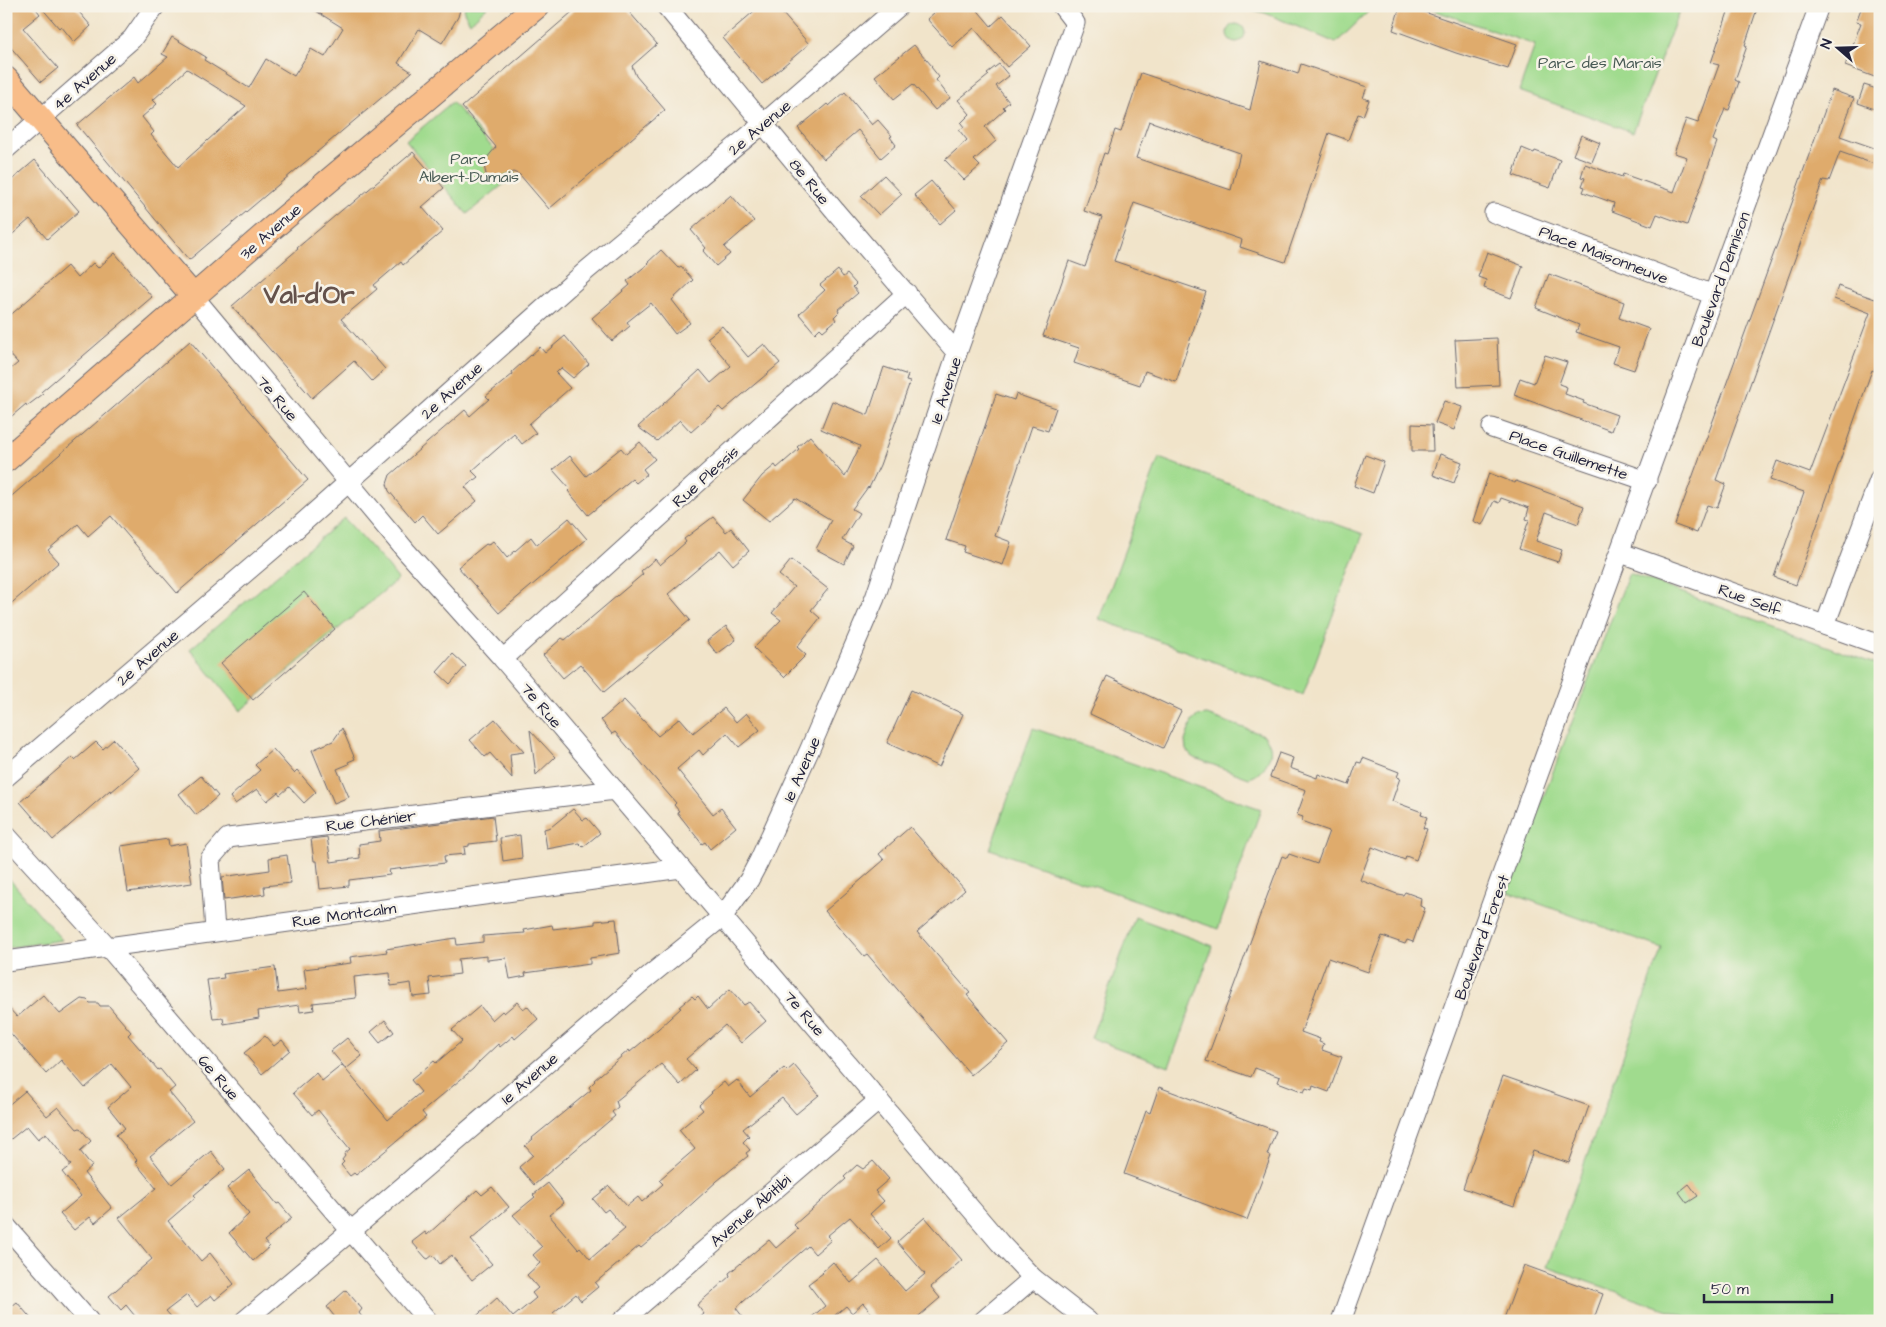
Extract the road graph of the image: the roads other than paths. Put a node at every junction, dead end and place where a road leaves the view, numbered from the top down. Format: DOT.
graph roads {
  1 [pos="154,6"];
  2 [pos="537,6"];
  3 [pos="666,6"];
  4 [pos="899,6"];
  5 [pos="1062,6"];
  6 [pos="1819,6"];
  7 [pos="6,79"];
  8 [pos="41,119"];
  9 [pos="764,123"];
  10 [pos="6,148"];
  11 [pos="1494,213"];
  12 [pos="907,293"];
  13 [pos="1714,295"];
  14 [pos="194,297"];
  15 [pos="957,353"];
  16 [pos="1492,428"];
  17 [pos="6,460"];
  18 [pos="1880,478"];
  19 [pos="1647,481"];
  20 [pos="348,482"];
  21 [pos="1621,553"];
  22 [pos="1825,625"];
  23 [pos="1880,645"];
  24 [pos="503,659"];
  25 [pos="6,777"];
  26 [pos="615,790"];
  27 [pos="6,836"];
  28 [pos="681,868"];
  29 [pos="723,916"];
  30 [pos="215,932"];
  31 [pos="108,947"];
  32 [pos="6,961"];
  33 [pos="878,1100"];
  34 [pos="6,1226"];
  35 [pos="352,1231"];
  36 [pos="1033,1278"];
  37 [pos="89,1321"];
  38 [pos="244,1321"];
  39 [pos="428,1321"];
  40 [pos="622,1321"];
  41 [pos="983,1321"];
  42 [pos="1088,1321"];
  43 [pos="1341,1321"];
  1 -- 8 [label="street, 4e Avenue"];
  2 -- 14 [label="main road, 3e Avenue"];
  3 -- 9 [label="street, 8e Rue"];
  4 -- 9 [label="street, 2e Avenue"];
  5 -- 15 [label="street, 1e Avenue"];
  6 -- 13 [label="street, Boulevard Dennison"];
  7 -- 8 [label="main road, 7e Rue"];
  8 -- 10 [label="street, 4e Avenue"];
  8 -- 14 [label="main road, 7e Rue"];
  9 -- 12 [label="street, 8e Rue"];
  9 -- 20 [label="street, 2e Avenue"];
  11 -- 13 [label="street, Place Maisonneuve"];
  12 -- 15 [label="street, 8e Rue"];
  12 -- 24 [label="street, Rue Plessis"];
  13 -- 19 [label="street, Boulevard Dennison"];
  14 -- 17 [label="main road, 3e Avenue"];
  14 -- 20 [label="street, 7e Rue"];
  15 -- 29 [label="street, 1e Avenue"];
  16 -- 19 [label="street, Place Guillemette"];
  18 -- 22 [label="street"];
  19 -- 21 [label="street, Boulevard Dennison"];
  20 -- 24 [label="street, 7e Rue"];
  20 -- 25 [label="street, 2e Avenue"];
  21 -- 22 [label="street, Rue Self"];
  21 -- 43 [label="street, Boulevard Forest"];
  22 -- 23 [label="street, Rue Self"];
  24 -- 26 [label="street, 7e Rue"];
  26 -- 28 [label="street, 7e Rue"];
  26 -- 30 [label="street, Rue Chénier"];
  27 -- 31 [label="street, 6e Rue"];
  28 -- 29 [label="street, 7e Rue"];
  28 -- 30 [label="street, Rue Montcalm"];
  29 -- 33 [label="street, 7e Rue"];
  29 -- 35 [label="street, 1e Avenue"];
  30 -- 31 [label="street, Rue Montcalm"];
  31 -- 32 [label="street, Rue Montcalm"];
  31 -- 35 [label="street, 6e Rue"];
  33 -- 36 [label="street, 7e Rue"];
  33 -- 40 [label="street, Avenue Abitibi"];
  34 -- 37 [label="street"];
  35 -- 38 [label="street, 1e Avenue"];
  35 -- 39 [label="street, 6e Rue"];
  36 -- 41 [label="street"];
  36 -- 42 [label="street, 7e Rue"];
}
